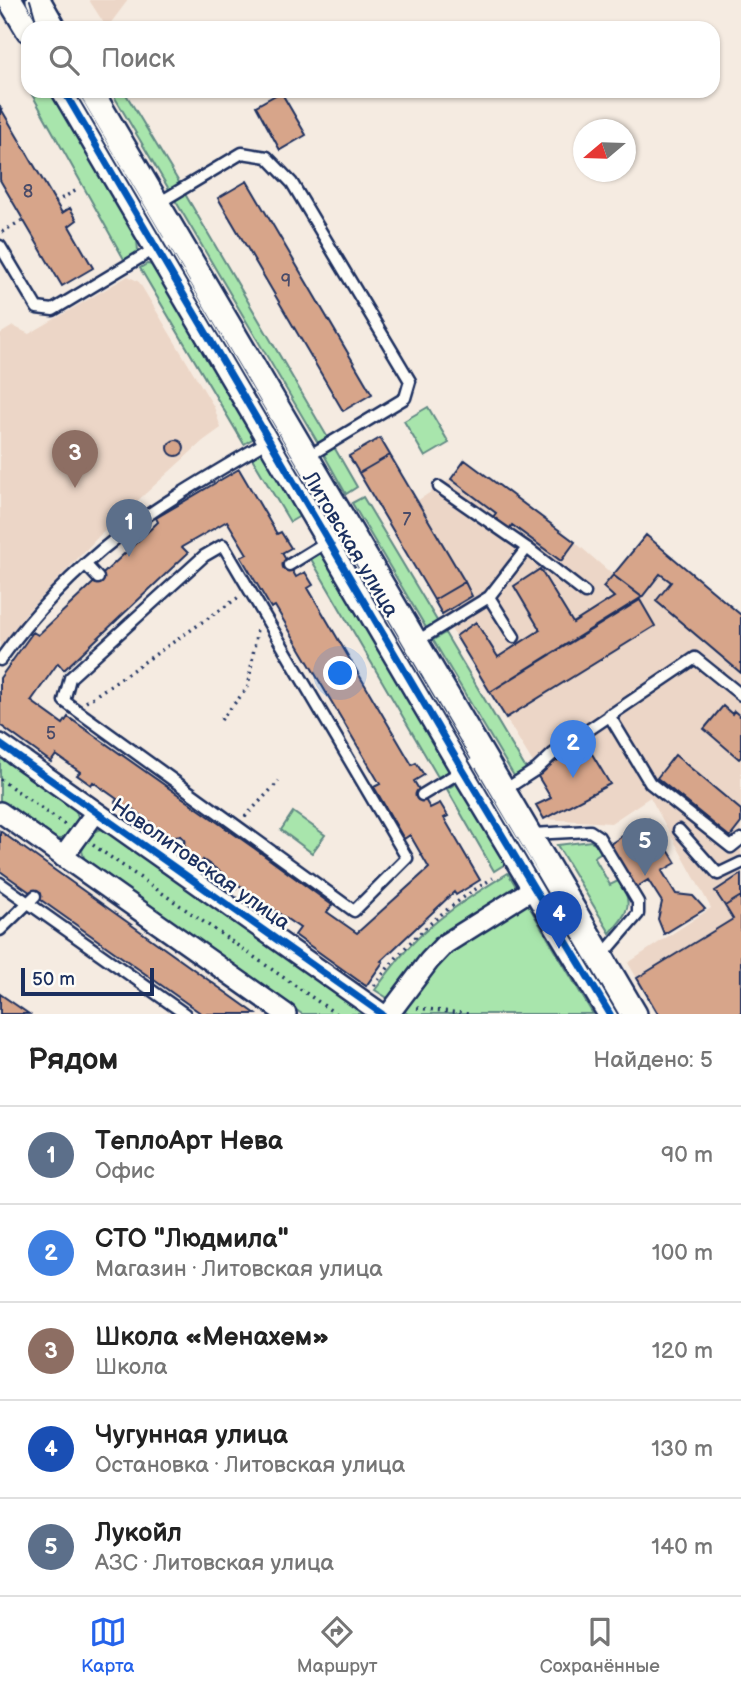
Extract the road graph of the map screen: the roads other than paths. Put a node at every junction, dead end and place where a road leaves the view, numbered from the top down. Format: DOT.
graph roads {
  1 [pos="10,0"];
  2 [pos="38,0"];
  3 [pos="23,21"];
  4 [pos="50,21"];
  5 [pos="68,98"];
  6 [pos="95,98"];
  7 [pos="157,204"];
  8 [pos="176,236"];
  9 [pos="0,246"];
  10 [pos="156,248"];
  11 [pos="289,428"];
  12 [pos="270,440"];
  13 [pos="306,457"];
  14 [pos="439,486"];
  15 [pos="339,535"];
  16 [pos="527,548"];
  17 [pos="86,565"];
  18 [pos="289,565"];
  19 [pos="98,578"];
  20 [pos="585,593"];
  21 [pos="489,597"];
  22 [pos="514,637"];
  23 [pos="405,649"];
  24 [pos="0,660"];
  25 [pos="741,695"];
  26 [pos="609,715"];
  27 [pos="0,744"];
  28 [pos="473,764"];
  29 [pos="503,792"];
  30 [pos="422,795"];
  31 [pos="202,806"];
  32 [pos="96,811"];
  33 [pos="0,812"];
  34 [pos="679,830"];
  35 [pos="528,835"];
  36 [pos="741,838"];
  37 [pos="178,842"];
  38 [pos="166,860"];
  39 [pos="61,861"];
  40 [pos="741,863"];
  41 [pos="544,882"];
  42 [pos="0,883"];
  43 [pos="32,900"];
  44 [pos="0,930"];
  45 [pos="592,962"];
  46 [pos="388,1012"];
  47 [pos="185,1014"];
  48 [pos="286,1014"];
  49 [pos="611,1014"];
  50 [pos="635,1014"];
  1 -- 3 [label="street"];
  2 -- 4 [label="street"];
  5 -- 10 [label="street, Литовская улица"];
  6 -- 7 [label="street, Литовская улица"];
  7 -- 8 [label="street, Литовская улица"];
  7 -- 13 [label="lane"];
  8 -- 10 [label="lane"];
  8 -- 11 [label="street, Литовская улица"];
  9 -- 10 [label="lane"];
  10 -- 12 [label="street, Литовская улица"];
  11 -- 12 [label="lane"];
  11 -- 13 [label="street, Литовская улица"];
  12 -- 15 [label="street, Литовская улица"];
  12 -- 17 [label="lane"];
  13 -- 15 [label="street, Литовская улица"];
  14 -- 16 [label="lane"];
  15 -- 18 [label="lane"];
  15 -- 23 [label="street, Литовская улица"];
  16 -- 20 [label="lane"];
  16 -- 21 [label="lane"];
  17 -- 19 [label="lane"];
  17 -- 24 [label="lane"];
  21 -- 22 [label="lane"];
  21 -- 23 [label="lane"];
  23 -- 28 [label="street, Литовская улица"];
  25 -- 26 [label="lane"];
  26 -- 29 [label="lane"];
  26 -- 36 [label="lane"];
  27 -- 32 [label="street, Новолитовская улица"];
  28 -- 29 [label="street, Литовская улица"];
  28 -- 30 [label="lane"];
  28 -- 41 [label="street, Литовская улица"];
  29 -- 35 [label="street, Литовская улица"];
  31 -- 31 [label="lane"];
  32 -- 38 [label="street, Новолитовская улица"];
  32 -- 39 [label="street"];
  33 -- 39 [label="street"];
  34 -- 40 [label="lane"];
  35 -- 41 [label="street, Литовская улица"];
  35 -- 45 [label="lane"];
  37 -- 38 [label="lane"];
  38 -- 46 [label="street, Новолитовская улица"];
  39 -- 48 [label="street"];
  41 -- 45 [label="street, Литовская улица"];
  41 -- 46 [label="street"];
  42 -- 43 [label="lane"];
  43 -- 44 [label="lane"];
  43 -- 47 [label="lane"];
  45 -- 49 [label="street, Литовская улица"];
  45 -- 50 [label="street, Литовская улица"];
}
